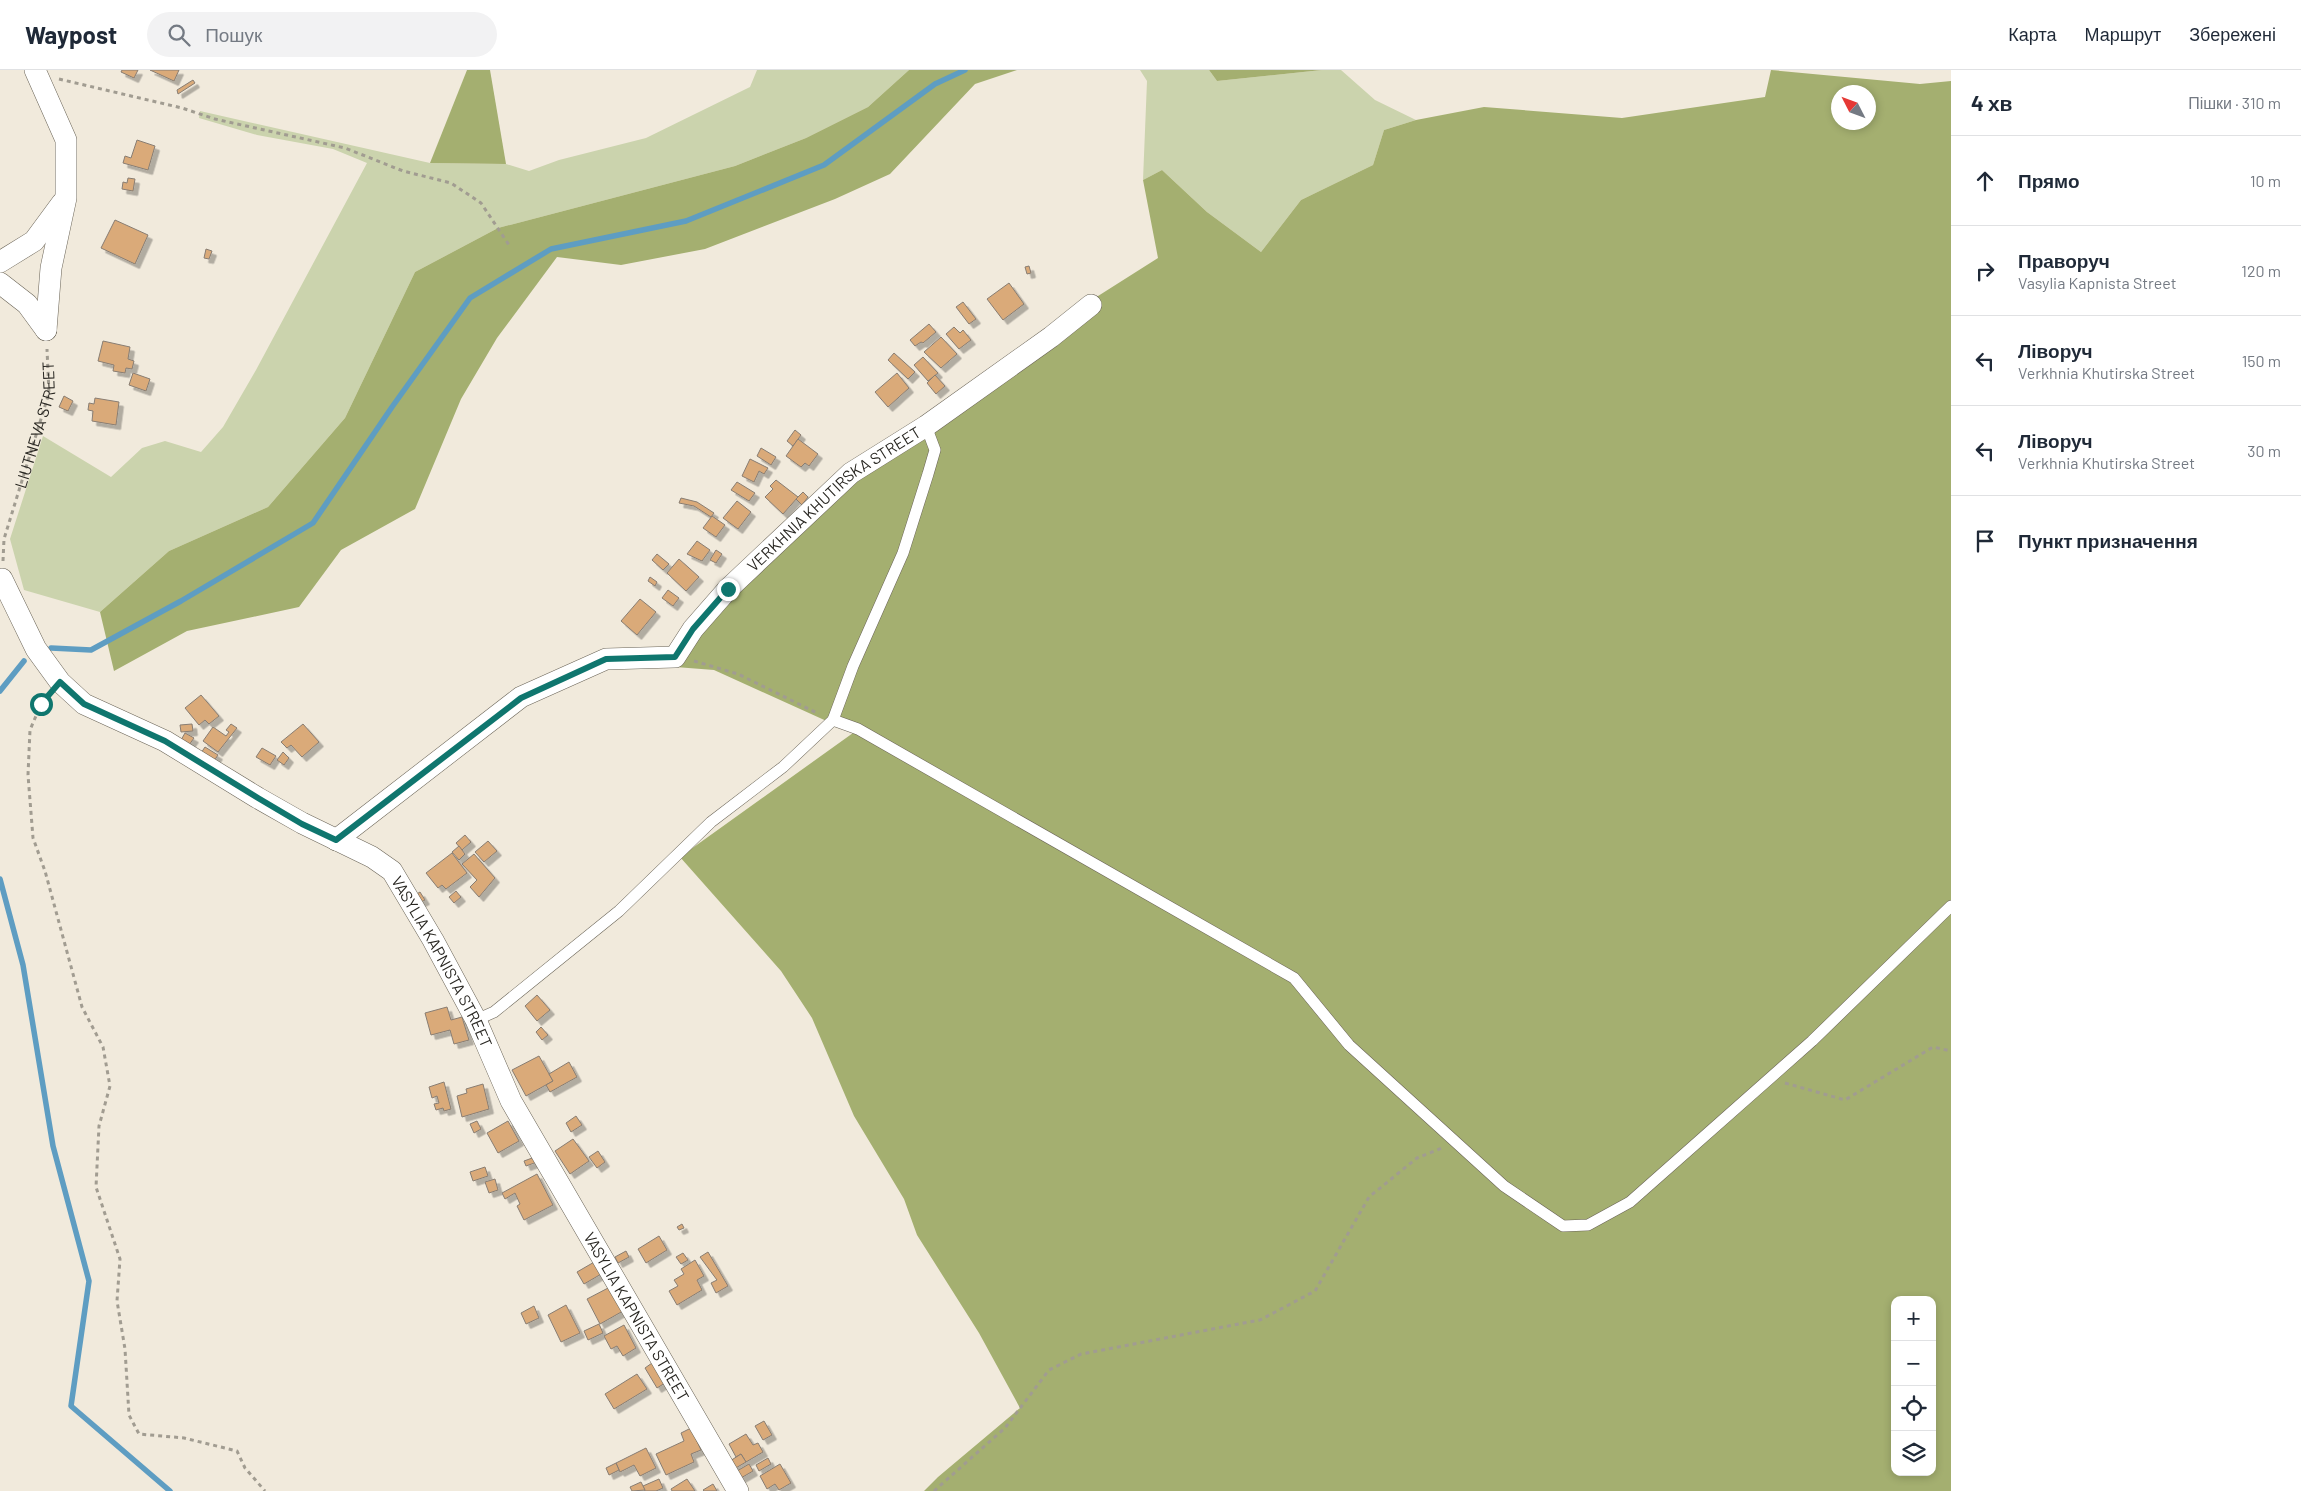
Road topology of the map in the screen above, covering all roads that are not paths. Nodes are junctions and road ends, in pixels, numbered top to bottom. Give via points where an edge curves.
1 (37, 71) edge
2 (66, 198) junction
3 (0, 262) edge
4 (0, 283) edge
5 (1092, 305) dead end
6 (926, 426) junction
7 (2, 579) road end
8 (833, 720) junction
9 (336, 840) junction
10 (1951, 906) edge
11 (476, 1020) junction
12 (738, 1491) edge

1 - 2 street via 66,140
2 - 3 street via 34,241
2 - 4 street via 51,268 46,330 27,304
5 - 6 street, VERKHNIA KHUTIRSKA STREET
6 - 8 lane via 934,450 928,474 903,553 852,666
6 - 9 street, VERKHNIA KHUTIRSKA STREET via 851,474 728,589 693,629 675,657 606,659 521,698
7 - 9 street, VASYLIA KAPNISTA STREET via 36,649 60,682 84,704 165,741 302,824
8 - 10 lane via 858,729 1294,978 1349,1045 1504,1186 1563,1226 1588,1225 1630,1202 1812,1041
8 - 11 lane via 783,768 711,822 619,911 494,1012
9 - 11 street, VASYLIA KAPNISTA STREET via 392,870
11 - 12 street, VASYLIA KAPNISTA STREET via 511,1101

